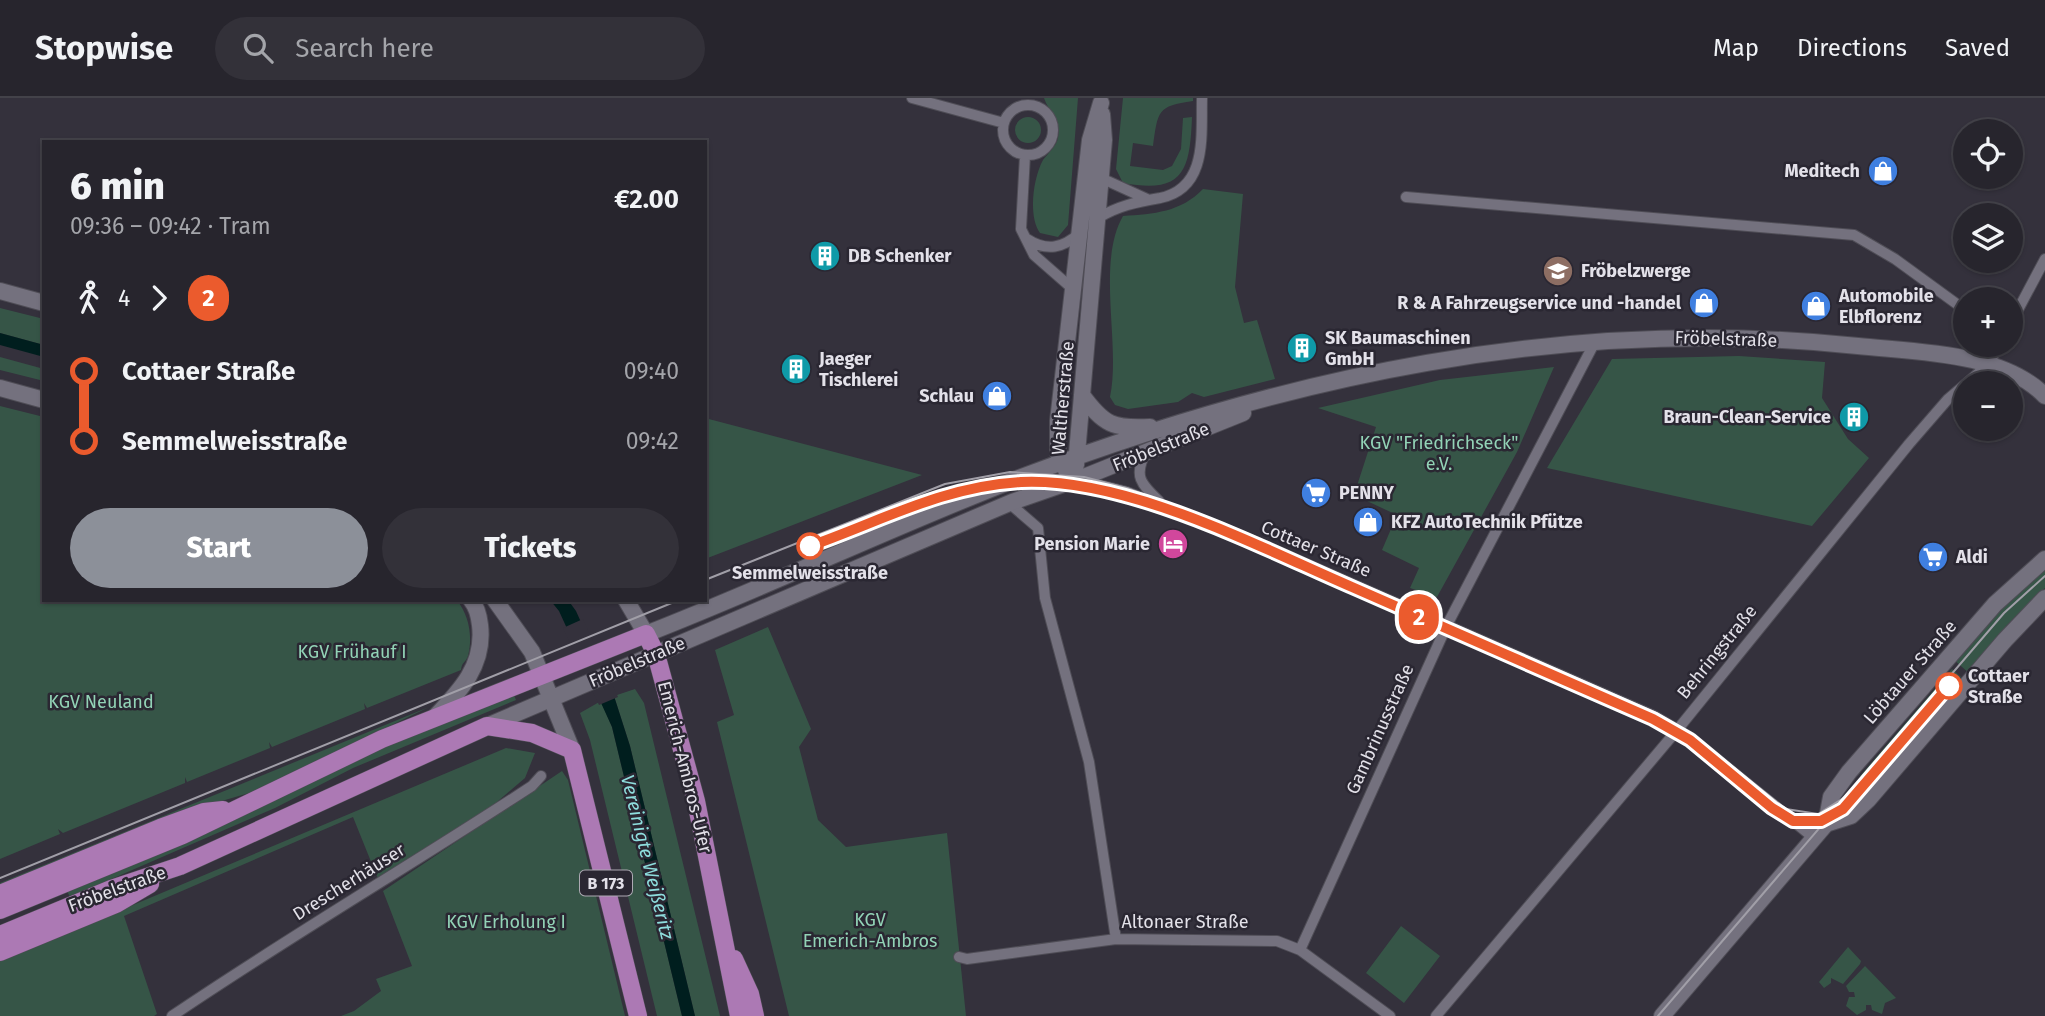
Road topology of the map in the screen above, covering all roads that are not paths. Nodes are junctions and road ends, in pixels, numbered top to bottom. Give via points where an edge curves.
1 (912, 98) edge
2 (1202, 98) edge
3 (1101, 101) edge
4 (1032, 102) edge
5 (1004, 123) junction
6 (1025, 155) junction
7 (1101, 178) junction
8 (1406, 197) dead end
9 (1147, 200) junction
10 (1098, 218) junction
11 (1080, 233) junction
12 (1026, 239) junction
13 (2045, 259) edge
14 (1074, 290) junction
15 (0, 291) edge
16 (2023, 300) edge
17 (1953, 301) edge
18 (42, 302) edge
19 (1596, 340) junction
20 (1993, 357) edge
21 (1989, 364) junction
22 (0, 388) edge
23 (1082, 395) junction
24 (2045, 396) edge
25 (1277, 398) junction
26 (42, 399) edge
27 (1170, 426) junction
28 (1146, 452) junction
29 (1069, 461) junction
30 (1076, 479) junction
31 (1009, 503) junction
32 (1163, 505) junction
33 (2045, 559) edge
34 (2045, 598) edge
35 (472, 602) edge
36 (497, 602) edge
37 (627, 602) edge
38 (1447, 625) junction
39 (646, 634) junction
40 (656, 654) junction
41 (551, 672) junction
42 (560, 694) junction
43 (433, 719) junction
44 (487, 726) junction
45 (1678, 729) junction
46 (572, 750) junction
47 (541, 776) dead end
48 (237, 809) junction
49 (1826, 824) junction
50 (1814, 838) junction
51 (180, 866) junction
52 (0, 894) edge
53 (0, 911) edge
54 (0, 935) edge
55 (1116, 939) junction
56 (724, 941) junction
57 (1300, 950) junction
58 (0, 951) edge
59 (959, 957) dead end
60 (172, 1016) edge
61 (638, 1016) edge
62 (739, 1016) edge
63 (755, 1016) edge
64 (1390, 1016) edge
65 (1436, 1016) edge
66 (1662, 1016) edge

1 - 5 street
2 - 9 street via 1195,174 1177,192
3 - 7 main road, Waltherstraße
3 - 11 main road, Waltherstraße via 1090,140
4 - 5 street via 1014,109
4 - 6 street via 1046,113 1052,138 1042,151
5 - 6 street via 1002,131 1009,148
6 - 12 street via 1019,214
7 - 9 street
7 - 10 main road, Waltherstraße
8 - 17 street via 1854,235
9 - 10 street via 1118,206
10 - 23 main road, Waltherstraße
11 - 12 street via 1059,247
11 - 14 main road, Waltherstraße
12 - 14 street via 1034,255
13 - 16 street
14 - 29 main road, Waltherstraße via 1058,421
15 - 18 main road
19 - 21 main road, Fröbelstraße via 1746,338 1841,344
19 - 25 main road, Fröbelstraße via 1424,362
19 - 38 street, Gambrinusstraße
20 - 21 street, Behringstraße
21 - 24 main road, Fröbelstraße via 2015,372
21 - 45 street, Behringstraße via 1948,399 1917,435
22 - 26 main road
23 - 27 main road via 1107,423 1130,428
23 - 29 main road, Waltherstraße
25 - 27 main road, Fröbelstraße
25 - 28 main road, Fröbelstraße
27 - 29 main road, Fröbelstraße
28 - 30 main road, Fröbelstraße
28 - 32 street, Cottaer Straße via 1138,475
29 - 30 main road, Waltherstraße
29 - 39 main road, Fröbelstraße
30 - 31 main road, Fröbelstraße
30 - 32 street, Cottaer Straße
31 - 40 main road, Fröbelstraße
31 - 55 street via 1038,528 1045,598 1089,762
32 - 38 street, Cottaer Straße
33 - 49 main road, Löbtauer Straße via 1995,604 1849,772 1832,797
34 - 49 main road, Löbtauer Straße via 1868,800 1851,816
35 - 43 main road via 480,619 480,652 462,689
36 - 41 main road
37 - 39 main road, Emerich-Ambros-Ufer
38 - 45 street, Cottaer Straße
38 - 57 street, Gambrinusstraße
39 - 40 main road, Emerich-Ambros-Ufer
39 - 41 main road, Fröbelstraße
40 - 42 main road, Fröbelstraße
40 - 56 main road, Emerich-Ambros-Ufer via 696,801
41 - 42 main road
41 - 43 main road, Fröbelstraße
42 - 44 main road, Fröbelstraße
42 - 46 main road
43 - 48 main road, Fröbelstraße via 346,755
44 - 46 main road via 532,733
44 - 51 main road, Fröbelstraße
45 - 50 street, Cottaer Straße
45 - 65 street, Behringstraße
46 - 61 main road, B 173
47 - 60 street, Drescherhäuser via 476,823
48 - 52 main road via 204,812
48 - 53 main road, Fröbelstraße
49 - 50 main road, Löbtauer Straße
50 - 66 main road, Löbtauer Straße
51 - 54 main road, Fröbelstraße
51 - 58 main road via 116,904
55 - 57 street, Altonaer Straße via 1277,941
55 - 59 street, Altonaer Straße
56 - 62 main road
56 - 63 main road via 750,994
57 - 64 street, Altonaer Straße

